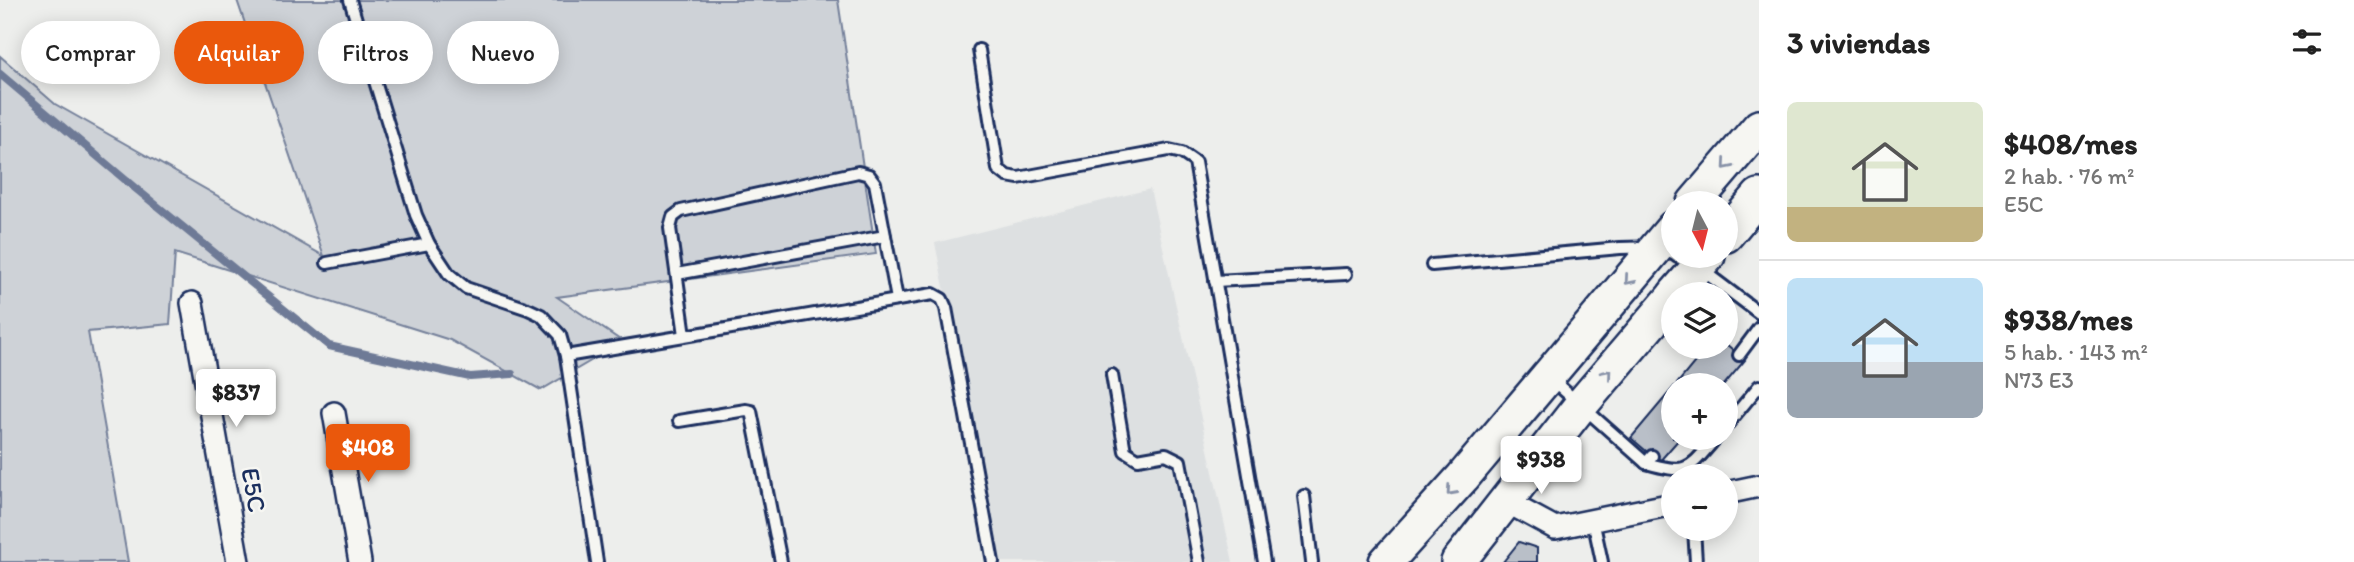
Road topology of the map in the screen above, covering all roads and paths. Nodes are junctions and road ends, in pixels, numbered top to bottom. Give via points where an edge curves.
1 (350, 0) edge
2 (979, 50) dead end
3 (1759, 127) edge
4 (1704, 191) edge
5 (1759, 196) edge
6 (1738, 221) edge
7 (885, 236) junction
8 (429, 244) junction
9 (1661, 252) edge
10 (327, 263) dead end
11 (1432, 265) dead end
12 (1663, 268) edge
13 (1702, 268) edge
14 (677, 274) junction
15 (1346, 274) dead end
16 (1215, 281) junction
17 (897, 299) junction
18 (192, 303) dead end
19 (1661, 310) edge
20 (1759, 313) edge
21 (1759, 328) edge
22 (685, 335) junction
23 (1739, 355) dead end
24 (566, 356) junction
25 (1112, 375) dead end
26 (1547, 376) junction
27 (1759, 386) edge
28 (1581, 405) junction
29 (1738, 411) edge
30 (334, 413) dead end
31 (679, 421) dead end
32 (1705, 450) edge
33 (1759, 486) edge
34 (1738, 490) edge
35 (1304, 496) dead end
36 (1507, 502) junction
37 (1661, 506) edge
38 (1593, 520) junction
39 (1695, 541) edge
40 (238, 562) edge
41 (360, 562) edge
42 (597, 562) edge
43 (781, 562) edge
44 (993, 562) edge
45 (1199, 562) edge
46 (1264, 562) edge
47 (1312, 562) edge
48 (1386, 562) edge
49 (1458, 562) edge
50 (1602, 562) edge
51 (1696, 562) edge

1 - 8 lane
2 - 16 lane via 998,169 1018,178 1169,150 1182,153 1195,162
3 -> 4 main road
5 - 6 main road
7 - 14 lane
7 - 14 lane via 875,183 858,172 681,211 670,228
7 - 17 lane
8 - 10 lane
8 - 24 lane via 449,274 466,288 541,315 560,335
9 - 11 lane
12 -> 26 main road
13 - 20 lane
14 - 22 lane
15 - 16 lane
16 - 46 lane
17 - 22 lane
17 - 44 lane via 933,294 946,308
18 - 40 street, E5C
28 -> 19 main road
21 - 23 lane
22 - 24 lane
24 - 42 lane
25 - 45 lane via 1125,451 1138,459 1166,454 1180,461
26 - 28 lane
26 -> 48 main road
27 - 29 lane
28 - 32 lane via 1649,460 1674,471 1693,464
28 - 36 main road
30 - 41 street
31 - 43 lane via 751,411
33 - 34 street
35 - 47 lane
36 - 38 street via 1555,528
36 - 49 main road
37 - 38 street
38 - 50 lane
39 - 51 lane

